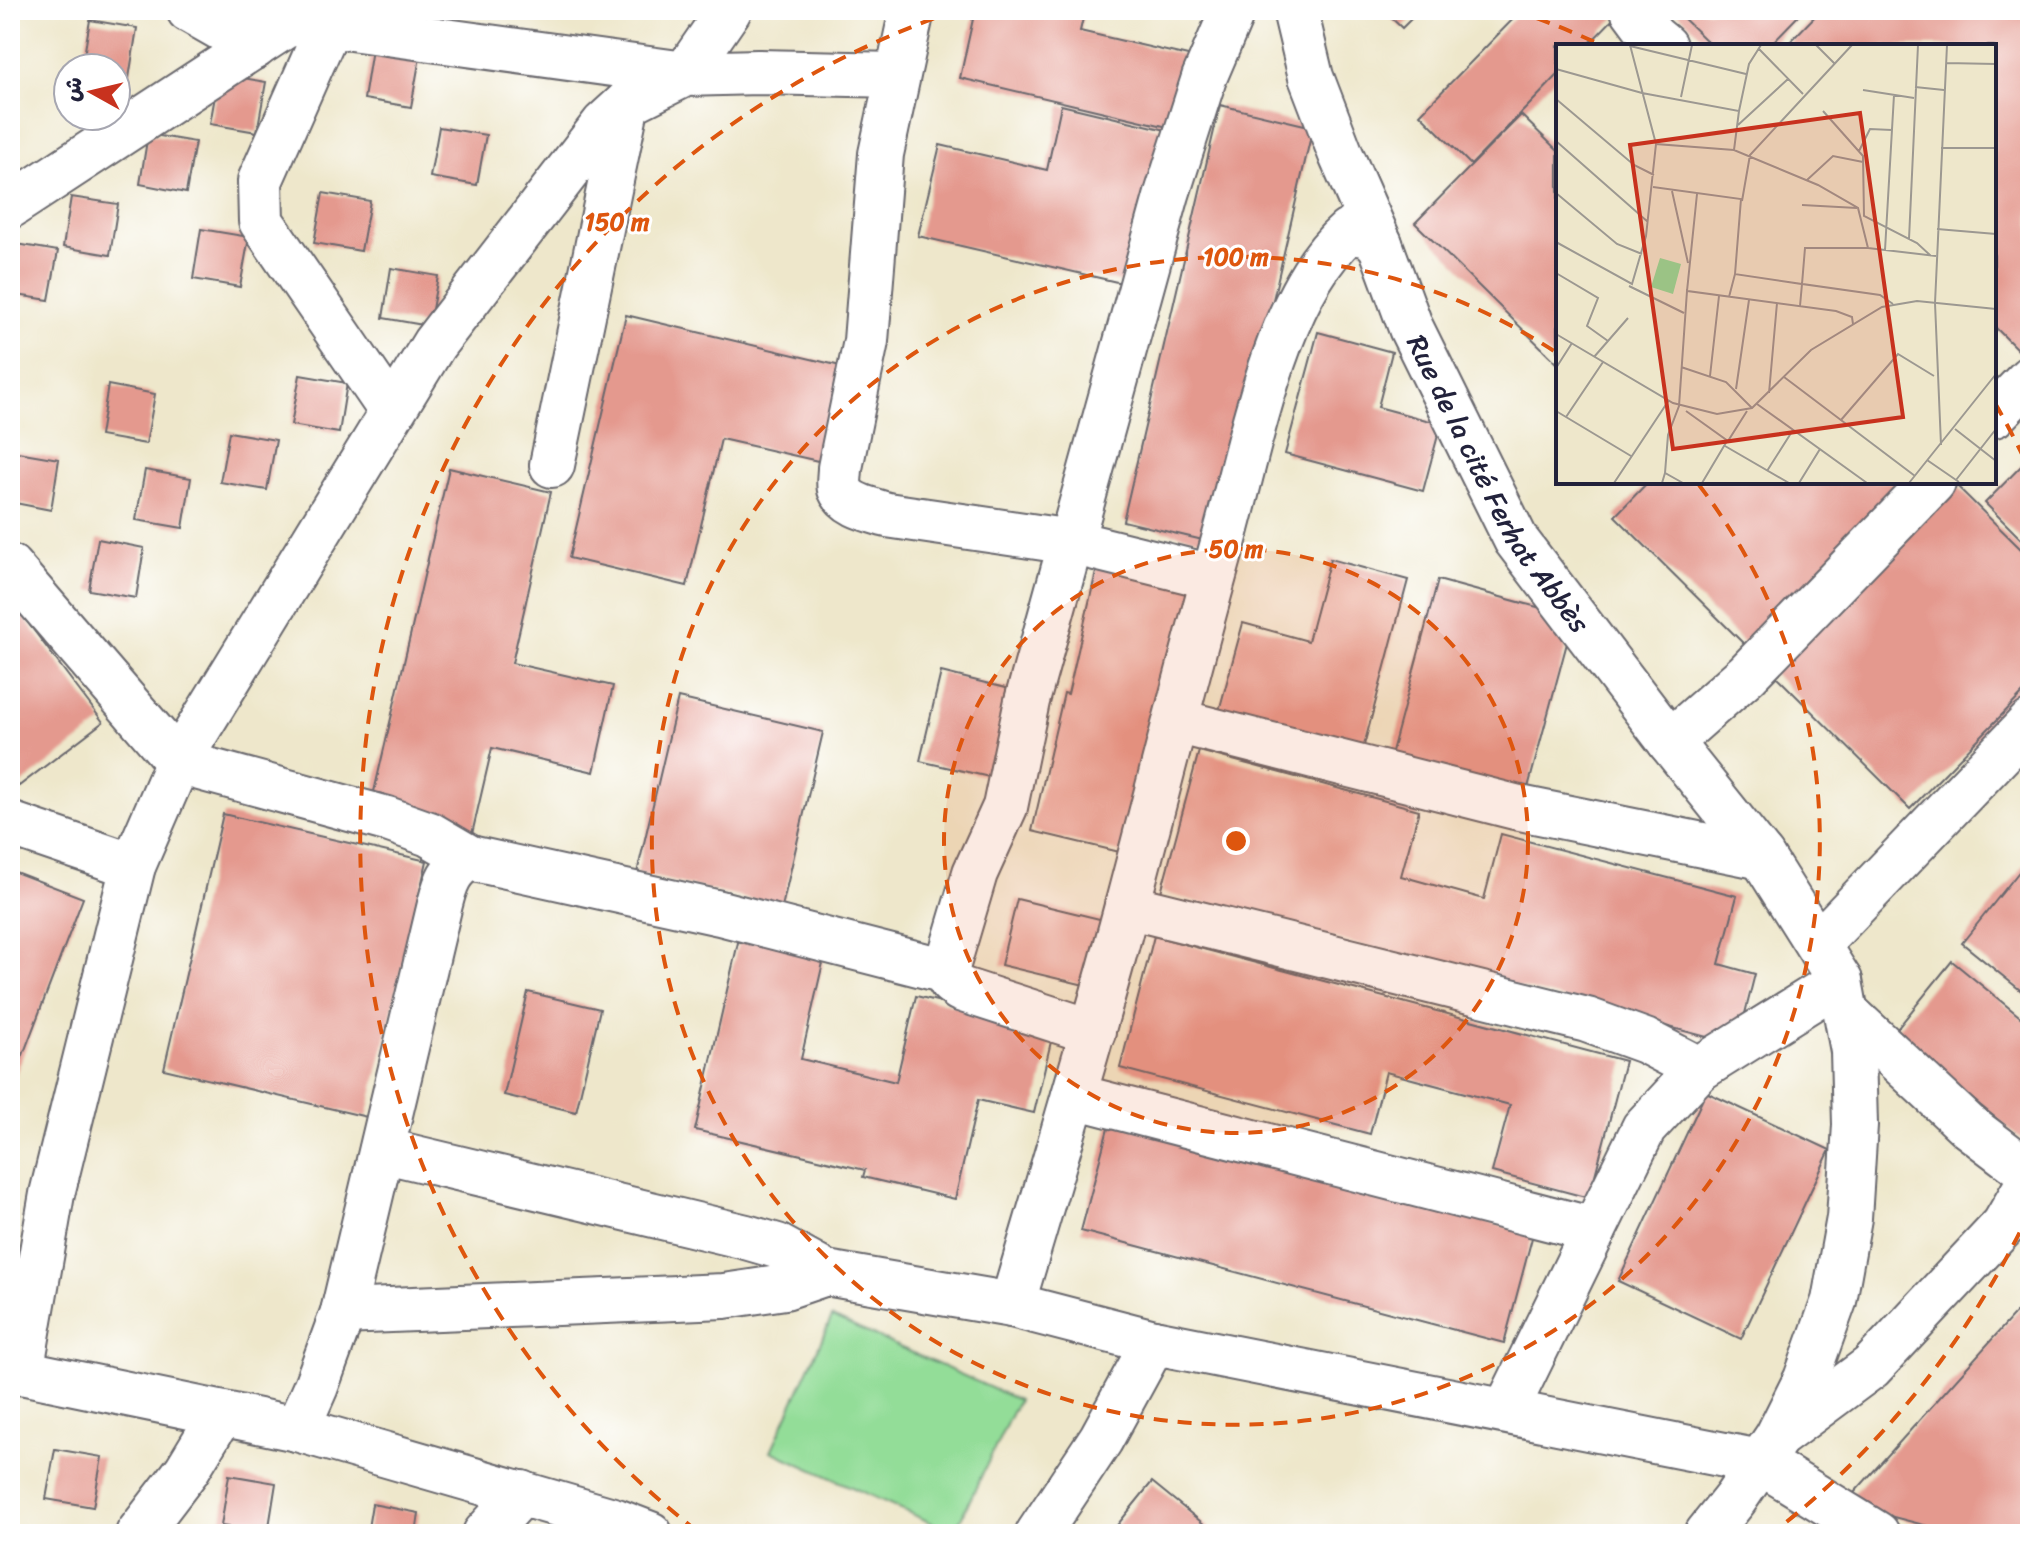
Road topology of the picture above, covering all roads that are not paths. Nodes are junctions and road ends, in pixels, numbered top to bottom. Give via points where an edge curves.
1 (189, 10) edge
2 (729, 10) edge
3 (912, 10) edge
4 (1233, 10) edge
5 (1295, 10) edge
6 (1633, 10) edge
7 (329, 25) junction
8 (1662, 44) edge
9 (254, 47) junction
10 (685, 74) junction
11 (897, 75) junction
12 (627, 103) junction
13 (10, 206) edge
14 (1380, 244) junction
15 (392, 412) junction
16 (552, 465) dead end
17 (1931, 484) edge
18 (1071, 542) junction
19 (10, 567) edge
20 (1213, 577) junction
21 (1176, 721) junction
22 (2027, 732) edge
23 (1670, 742) junction
24 (178, 762) junction
25 (10, 824) edge
26 (1762, 857) junction
27 (470, 858) junction
28 (133, 866) junction
29 (1127, 906) junction
30 (1806, 927) junction
31 (946, 971) junction
32 (1843, 997) junction
33 (1093, 1032) junction
34 (1699, 1069) junction
35 (1074, 1096) junction
36 (382, 1150) junction
37 (2030, 1173) edge
38 (2030, 1180) edge
39 (1594, 1230) junction
40 (826, 1273) junction
41 (1012, 1305) junction
42 (343, 1312) junction
43 (1154, 1342) junction
44 (15, 1372) edge
45 (1506, 1410) junction
46 (221, 1414) junction
47 (297, 1429) junction
48 (1768, 1449) junction
49 (522, 1493) junction
50 (1716, 1531) edge
51 (138, 1534) edge
52 (485, 1534) edge
53 (650, 1534) edge
54 (1038, 1534) edge
55 (1877, 1534) edge

1 - 9 street
2 - 10 street
3 - 11 street
4 - 18 street via 1204,78 1167,194
5 - 14 street, Rue de la cité Ferhat Abbès via 1311,77
6 - 8 street
7 - 9 street via 288,24
7 - 10 street
7 - 15 street via 260,181 261,221
9 - 13 street
10 - 11 street
10 - 12 street
11 - 18 street via 877,190 866,341 840,488 847,499 887,515
12 - 15 street via 604,124 434,344
12 - 16 street
14 - 20 street via 1368,234 1348,232 1319,261 1278,344
14 - 23 street, Rue de la cité Ferhat Abbès via 1411,328 1516,540
15 - 24 street
17 - 23 street via 1769,651
18 - 20 street
18 - 31 street via 1027,701 1005,807 975,873
19 - 24 street
20 - 21 street
21 - 26 street via 1515,807
21 - 29 street
22 - 30 street
23 - 26 street, Rue de la cité Ferhat Abbès
24 - 27 street via 387,819 429,834
24 - 28 street
25 - 28 street
26 - 30 street, Rue de la cité Ferhat Abbès
27 - 31 street via 720,913
27 - 36 street via 446,880
28 - 44 street via 52,1194
29 - 33 street
29 - 34 street via 1587,1020 1645,1041
30 - 32 street, Rue de la cité Ferhat Abbès
31 - 33 street via 960,989
32 - 34 street
32 - 37 street via 1968,1126
32 - 48 street via 1853,1051 1849,1218 1834,1301 1806,1379
33 - 35 street
34 - 39 street via 1644,1128
35 - 39 street
35 - 41 street
36 - 40 street via 746,1237 777,1246
36 - 42 street
38 - 48 street via 2004,1225 1871,1367
39 - 45 street
40 - 41 street
40 - 42 street via 785,1287 724,1296
41 - 43 street
42 - 47 street
43 - 45 street
43 - 54 street via 1101,1439
44 - 46 street
45 - 48 street via 1624,1437
46 - 47 street
46 - 51 street
47 - 49 street
48 - 50 street
48 - 55 street
49 - 52 street
49 - 53 street

